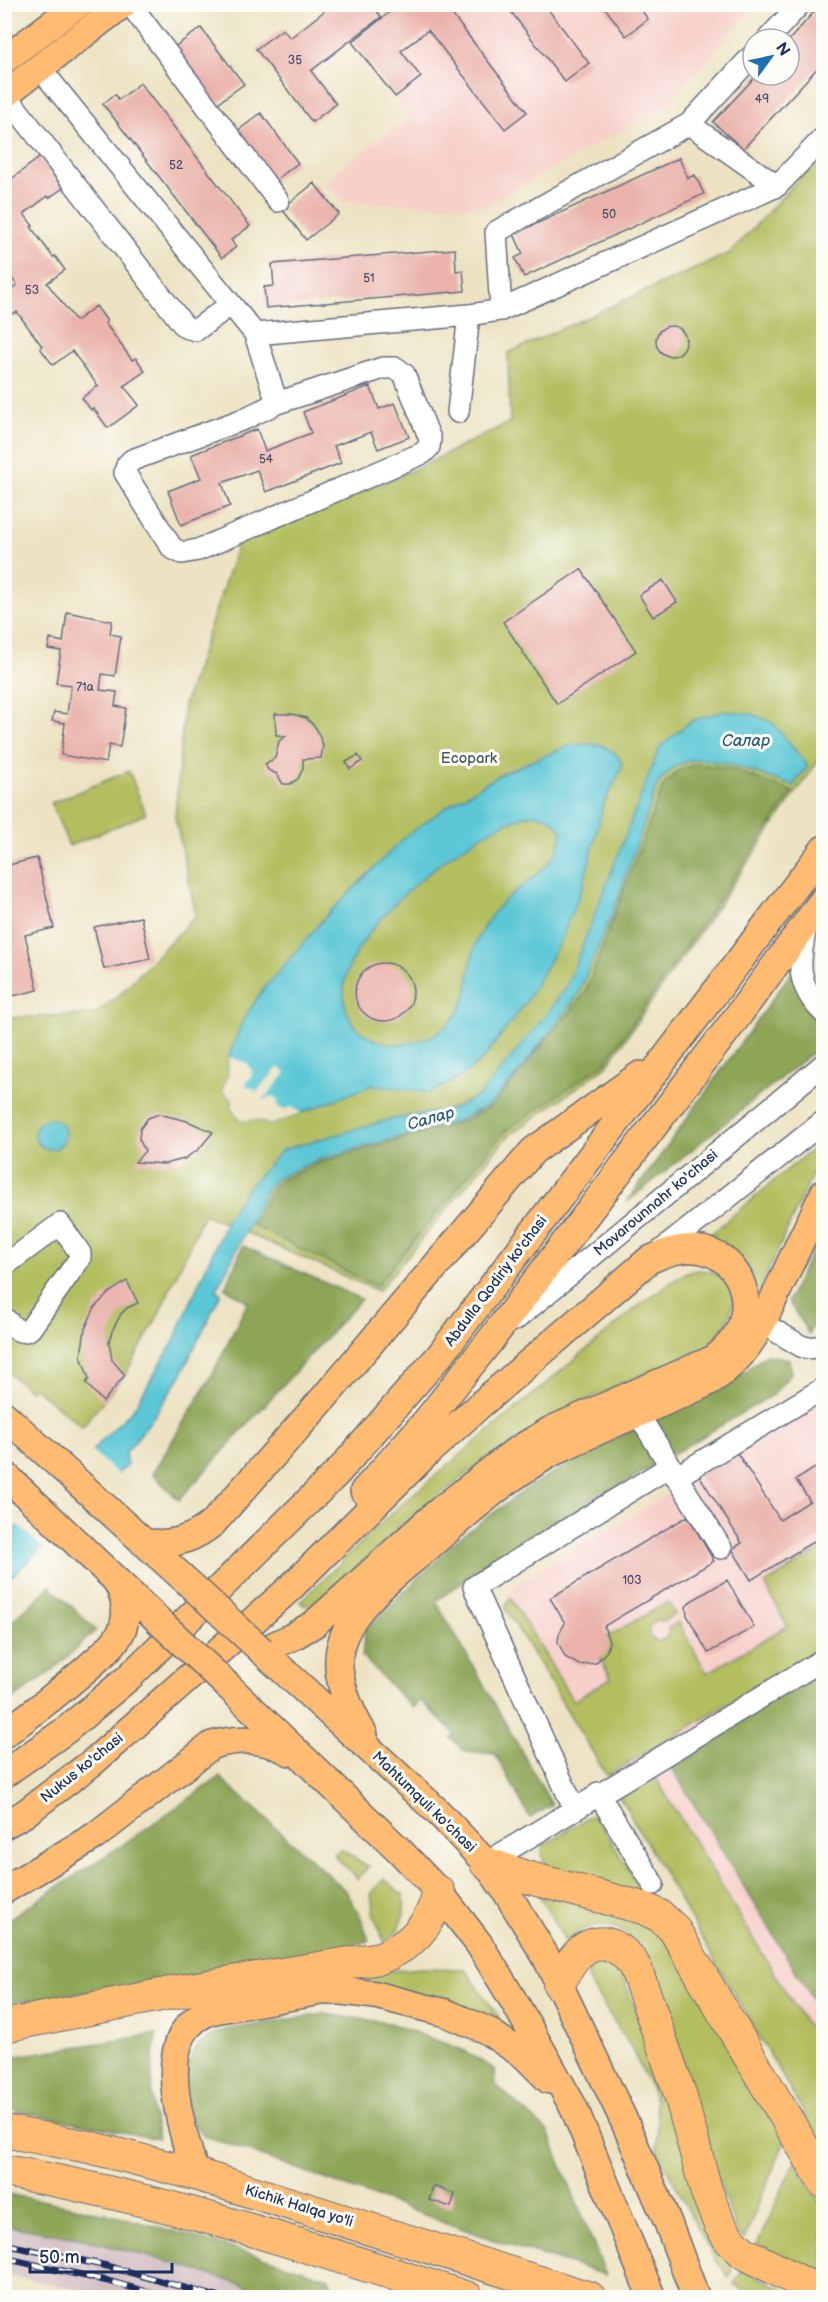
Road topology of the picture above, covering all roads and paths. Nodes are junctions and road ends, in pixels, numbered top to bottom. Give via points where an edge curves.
1 (78, 4) edge
2 (123, 4) edge
3 (130, 4) edge
4 (800, 4) edge
5 (779, 27) edge
6 (4, 60) edge
7 (40, 68) junction
8 (741, 68) edge
9 (5, 95) edge
10 (689, 124) junction
11 (824, 137) edge
12 (777, 186) junction
13 (278, 201) dead end
14 (230, 305) junction
15 (501, 310) junction
16 (469, 315) junction
17 (255, 334) junction
18 (277, 404) junction
19 (458, 412) dead end
20 (821, 852) edge
21 (816, 909) edge
22 (824, 1012) edge
23 (680, 1039) junction
24 (824, 1064) edge
25 (824, 1121) edge
26 (824, 1193) edge
27 (649, 1260) junction
28 (4, 1266) edge
29 (4, 1318) edge
30 (762, 1323) junction
31 (489, 1342) junction
32 (823, 1348) edge
33 (824, 1388) edge
34 (638, 1414) junction
35 (13, 1423) edge
36 (672, 1472) junction
37 (4, 1474) edge
38 (143, 1542) junction
39 (720, 1548) dead end
40 (113, 1577) junction
41 (262, 1651) junction
42 (824, 1659) edge
43 (157, 1705) junction
44 (4, 1734) edge
45 (378, 1756) junction
46 (306, 1761) junction
47 (4, 1774) edge
48 (598, 1793) junction
49 (574, 1808) junction
50 (4, 1825) edge
51 (486, 1863) junction
52 (653, 1884) dead end
53 (4, 1890) edge
54 (439, 1892) junction
55 (559, 1984) junction
56 (4, 2026) edge
57 (574, 2108) junction
58 (4, 2131) edge
59 (4, 2171) edge
60 (195, 2174) junction
61 (824, 2182) edge
62 (185, 2211) junction
63 (824, 2295) edge
64 (588, 2297) edge
65 (468, 2298) edge
66 (651, 2298) edge
67 (696, 2298) edge

1 - 6 main road
2 - 7 main road
3 - 13 street
4 - 5 street
7 - 9 main road
7 - 14 street
8 - 10 street
9 - 14 street via 185,327 196,330
10 - 12 street
10 - 15 street via 496,232
11 - 12 street
12 - 15 street
14 - 17 street
15 - 16 street
16 - 17 street
16 - 19 street
17 - 18 street
18 - 18 street via 383,368 396,368 404,374 430,439 429,447 423,453 198,550 182,553 172,548 125,473 127,465
20 - 23 main road, Abdulla Qodiriy ko'chasi
21 - 22 street via 801,951 801,975 809,994
21 - 31 main road, Abdulla Qodiriy ko'chasi
23 - 38 main road via 632,1082 533,1151 213,1523 179,1542
23 - 47 main road, Abdulla Qodiriy ko'chasi via 440,1355 339,1471 128,1677 66,1730
24 - 31 street, Movarounnahr ko'chasi
25 - 27 street
26 - 30 main road
27 - 41 main road via 672,1251 696,1249 718,1255 735,1270 745,1294 745,1308 738,1332 724,1350 714,1359 551,1430 514,1452 438,1512 314,1624
27 - 43 main road via 458,1425 288,1590
28 - 29 street via 60,1224 80,1253 30,1329 19,1332
30 - 32 street via 801,1346
30 - 34 main road via 743,1354 723,1372
31 - 43 main road, Abdulla Qodiriy ko'chasi via 362,1494
33 - 36 street
34 - 36 street
34 - 45 main road via 544,1456 506,1482 386,1583 359,1611 340,1648 340,1671 345,1697 357,1724
35 - 38 main road, Mahtumquli ko'chasi
36 - 39 street
36 - 49 street via 474,1587
37 - 40 main road
38 - 41 main road, Mahtumquli ko'chasi, bridge
40 - 44 main road via 125,1607 120,1633 71,1682
40 - 46 main road, bridge
41 - 45 main road, Mahtumquli ko'chasi
42 - 48 street
43 - 50 main road, Nukus ko'chasi via 93,1762
45 - 51 main road, Mahtumquli ko'chasi
46 - 53 main road via 257,1740 233,1739 213,1745 95,1836
46 - 54 main road
48 - 49 street
48 - 52 street
49 - 51 street
51 - 55 main road, Mahtumquli ko'chasi
51 - 61 highway via 643,1908 668,1922
54 - 56 highway via 432,1914 419,1934 380,1958 196,1988
54 - 57 main road via 479,1944
55 - 63 highway via 573,1959 588,1947 607,1944 625,1953 636,1969 680,2094 706,2190 720,2225 736,2248
55 - 67 main road, Mahtumquli ko'chasi via 626,2125
57 - 60 main road via 525,2056 499,2037 420,2005 332,1990 224,2008 192,2021 177,2050 176,2097
57 - 66 main road
58 - 60 highway, Kichik Halqa yo'li via 89,2147
59 - 62 highway
60 - 62 highway
60 - 64 highway, Kichik Halqa yo'li
62 - 65 highway

